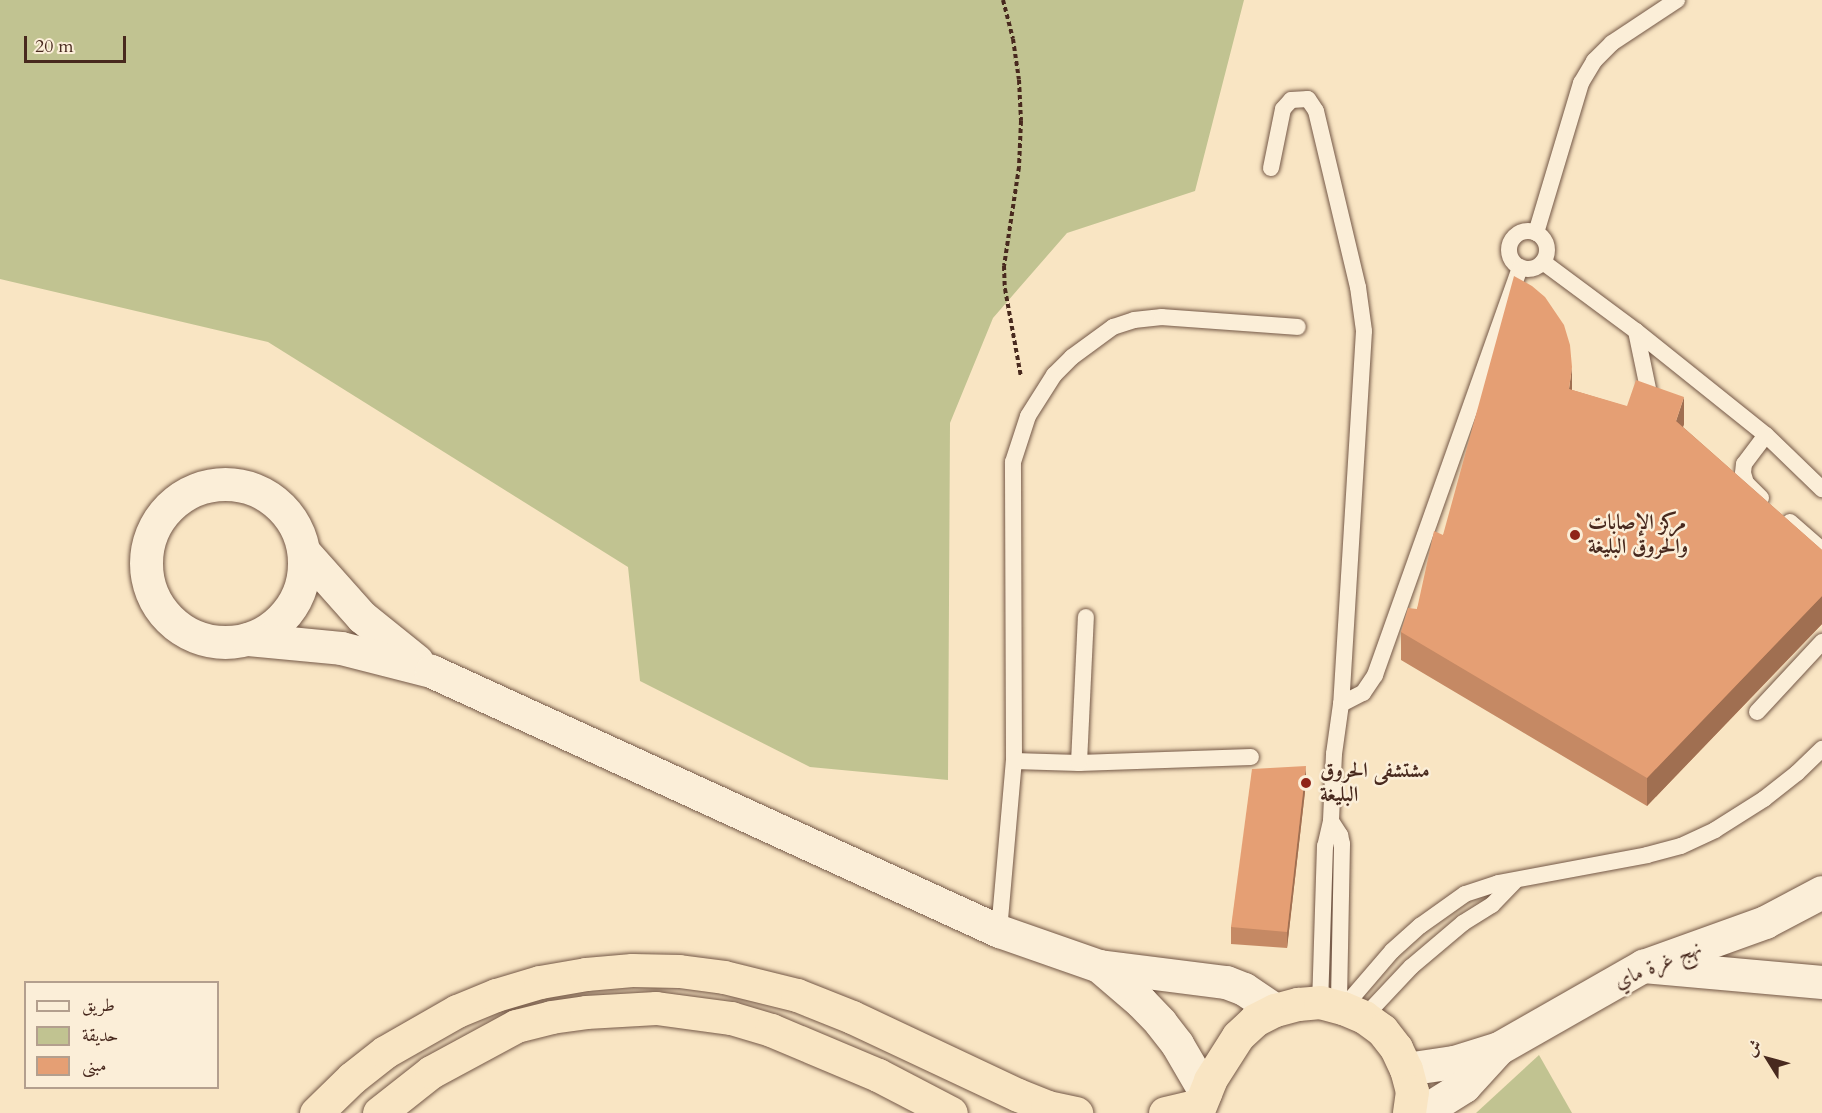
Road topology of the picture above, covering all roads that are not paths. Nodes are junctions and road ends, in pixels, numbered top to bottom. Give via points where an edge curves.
1 (1677, 0) edge
2 (1271, 168) dead end
3 (1536, 233) junction
4 (1543, 262) junction
5 (1520, 267) junction
6 (1299, 327) dead end
7 (1636, 331) junction
8 (1650, 398) edge
9 (1766, 435) junction
10 (1822, 489) edge
11 (1822, 550) edge
12 (304, 552) junction
13 (1086, 616) dead end
14 (248, 639) junction
15 (1822, 642) edge
16 (431, 671) junction
17 (1341, 704) junction
18 (1757, 712) dead end
19 (1822, 749) edge
20 (1251, 757) dead end
21 (1014, 761) junction
22 (1079, 763) junction
23 (1515, 882) junction
24 (1822, 892) edge
25 (999, 932) junction
26 (1099, 966) junction
27 (1643, 966) junction
28 (1822, 982) edge
29 (1342, 1008) junction
30 (1275, 1010) junction
31 (1499, 1048) junction
32 (1406, 1069) junction
33 (1200, 1103) edge
34 (316, 1113) edge
35 (378, 1113) edge
36 (951, 1113) edge
37 (1076, 1113) edge
38 (1165, 1113) edge
39 (1409, 1113) edge
40 (1421, 1113) edge

1 - 3 lane via 1612,43 1594,61 1581,83
2 - 17 lane via 1283,109 1291,100 1308,99 1315,106 1319,122 1358,287 1364,330
3 - 4 lane via 1546,246
3 - 5 lane via 1519,233 1509,246 1513,262
4 - 5 lane via 1537,267
4 - 7 lane
5 - 17 lane via 1375,675 1363,693
6 - 21 lane via 1162,317 1123,324 1092,341 1054,375 1028,416 1013,462
7 - 8 lane
7 - 9 lane
9 - 10 lane
9 - 11 lane via 1744,464 1746,483
12 - 14 street via 303,580 292,606 273,626
12 - 14 street via 295,525 278,503 255,489 227,484 201,487 178,499 160,518 148,544 146,568 150,592 163,613 181,629 202,639 225,643
12 - 16 street via 362,617
13 - 22 lane
14 - 16 street via 341,648
15 - 18 lane
16 - 25 street
17 - 29 lane via 1334,754 1332,821 1342,844
19 - 23 lane via 1764,799 1681,846
20 - 22 lane
21 - 22 lane
21 - 25 lane
23 - 29 lane via 1492,905 1420,959
23 - 29 lane via 1480,887 1449,904 1392,951
24 - 27 street, نهج غرة ماي via 1765,922
25 - 26 street
26 - 30 street via 1226,982
26 - 33 street via 1141,1002 1177,1044
27 - 28 street
27 - 31 street, نهج غرة ماي
29 - 30 highway via 1298,1004
29 - 32 highway via 1382,1030
30 - 33 highway via 1255,1020 1238,1036 1222,1057
31 - 32 street, نهج غرة ماي via 1454,1062
31 - 40 street, نهج غرة ماي via 1464,1086
32 - 39 highway via 1412,1091
33 - 38 highway
34 - 37 highway via 385,1052 457,1011 540,982 632,970 724,976 797,995 1018,1095
35 - 36 highway via 431,1072 516,1026 574,1014 656,1008 731,1018 771,1030 878,1075

